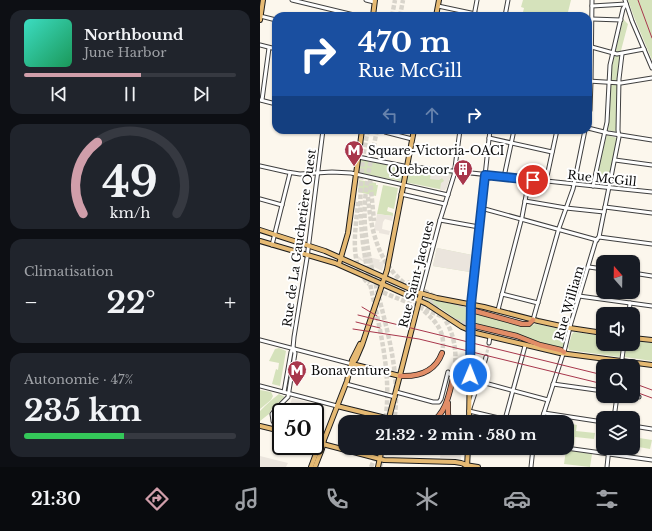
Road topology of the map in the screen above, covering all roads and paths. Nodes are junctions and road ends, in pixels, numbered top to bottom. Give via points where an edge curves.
1 (263, 0) edge
2 (292, 0) edge
3 (366, 0) edge
4 (439, 0) edge
5 (477, 0) edge
6 (508, 0) edge
7 (592, 0) edge
8 (625, 0) edge
9 (375, 1) edge
10 (626, 4) junction
11 (438, 6) junction
12 (592, 6) junction
13 (339, 11) joint
14 (343, 12) edge
15 (374, 12) edge
16 (437, 12) edge
17 (462, 12) edge
18 (475, 12) edge
19 (506, 12) edge
20 (260, 16) edge
21 (272, 19) edge
22 (592, 19) joint
23 (260, 20) edge
24 (621, 20) junction
25 (260, 45) edge
26 (269, 48) junction
27 (272, 48) edge
28 (592, 48) edge
29 (644, 49) junction
30 (613, 54) junction
31 (622, 54) junction
32 (652, 68) edge
33 (652, 78) edge
34 (592, 81) edge
35 (610, 82) junction
36 (619, 83) junction
37 (261, 100) edge
38 (272, 103) edge
39 (592, 129) edge
40 (606, 132) junction
41 (323, 134) edge
42 (361, 134) edge
43 (393, 134) edge
44 (413, 134) edge
45 (460, 134) edge
46 (490, 134) edge
47 (513, 134) edge
48 (555, 134) edge
49 (584, 134) edge
50 (619, 135) junction
51 (489, 138) junction
52 (412, 139) junction
53 (652, 140) edge
54 (511, 143) junction
55 (552, 152) junction
56 (358, 157) junction
57 (615, 160) junction
58 (652, 165) edge
59 (260, 166) edge
60 (407, 166) junction
61 (455, 171) junction
62 (290, 173) junction
63 (318, 173) junction
64 (356, 174) junction
65 (485, 175) junction
66 (504, 177) junction
67 (529, 180) junction
68 (546, 181) junction
69 (403, 184) junction
70 (574, 184) junction
71 (593, 186) junction
72 (609, 188) junction
73 (652, 192) edge
74 (401, 194) junction
75 (448, 195) junction
76 (260, 199) edge
77 (525, 201) junction
78 (282, 204) junction
79 (445, 204) junction
80 (605, 207) junction
81 (481, 208) junction
82 (566, 208) junction
83 (604, 212) junction
84 (652, 213) edge
85 (522, 219) junction
86 (440, 220) junction
87 (479, 227) junction
88 (260, 230) edge
89 (558, 230) junction
90 (275, 234) junction
91 (598, 238) junction
92 (260, 241) edge
93 (652, 244) edge
94 (272, 245) junction
95 (308, 245) junction
96 (307, 254) junction
97 (341, 258) junction
98 (339, 264) junction
99 (589, 267) junction
100 (596, 268) edge
101 (640, 274) edge
102 (652, 276) edge
103 (384, 277) junction
104 (382, 284) junction
105 (421, 293) junction
106 (502, 294) junction
107 (579, 296) junction
108 (419, 301) junction
109 (538, 303) junction
110 (471, 304) junction
111 (630, 304) junction
112 (652, 306) edge
113 (630, 307) edge
114 (498, 310) junction
115 (475, 311) tunnel mouth
116 (533, 320) junction
117 (475, 326) tunnel mouth
118 (570, 328) junction
119 (471, 331) junction
120 (596, 333) edge
121 (490, 337) junction
122 (640, 339) edge
123 (260, 340) edge
124 (652, 340) edge
125 (489, 343) tunnel mouth
126 (525, 346) junction
127 (293, 348) junction
128 (564, 352) junction
129 (442, 353) tunnel mouth
130 (486, 357) tunnel mouth
131 (609, 359) edge
132 (640, 363) edge
133 (352, 364) junction
134 (652, 365) edge
135 (400, 376) junction
136 (470, 379) junction
137 (479, 381) junction
138 (346, 384) junction
139 (553, 384) junction
140 (260, 386) edge
141 (513, 390) junction
142 (596, 390) edge
143 (286, 393) junction
144 (395, 394) junction
145 (548, 400) junction
146 (282, 403) edge
147 (337, 406) junction
148 (469, 411) junction
149 (544, 413) joint
150 (370, 415) edge
151 (390, 415) edge
152 (440, 415) edge
153 (449, 415) edge
154 (469, 415) edge
155 (596, 421) edge
156 (260, 427) edge
157 (640, 427) edge
158 (652, 429) edge
159 (272, 430) edge
160 (324, 440) edge
161 (324, 443) edge
162 (574, 449) edge
163 (596, 452) edge
164 (315, 455) edge
165 (320, 455) edge
166 (381, 455) edge
167 (468, 455) edge
168 (532, 455) edge
169 (608, 455) edge
170 (615, 455) edge
171 (380, 458) junction
172 (652, 460) edge
173 (467, 466) edge
174 (311, 467) edge
175 (316, 467) edge
176 (378, 467) edge
177 (478, 467) edge
178 (531, 467) edge
179 (606, 467) edge

1 - 20 main road
2 - 13 street
3 - 9 street
4 - 11 main road
5 - 18 street
6 - 19 street
7 - 12 street
8 - 10 street
9 - 15 main road
10 - 12 street
10 - 24 street
10 - 29 street
11 - 16 main road
11 - 17 street
12 - 22 street
13 - 14 street
20 - 21 street
20 - 23 main road
22 - 24 street
24 - 30 street
25 - 26 street
26 - 27 street
26 - 37 street
28 - 30 street
29 - 31 street
29 - 32 street
30 - 31 street
30 - 35 street
31 - 36 street, Rue William
33 - 36 street
34 - 35 street
35 - 36 street
35 - 40 street
36 - 50 street, Rue William
37 - 38 street
39 - 40 street
40 - 50 street
40 - 71 street
41 - 63 street, Rue de La Gauchetière Ouest
42 - 56 main road
43 - 52 street
44 - 52 main road
45 - 61 street, Rue Saint-Jacques
46 - 51 street
47 - 54 street
48 - 55 street
49 - 70 street
50 - 53 street
50 - 57 street, Rue William
51 - 54 street
51 - 65 street
52 - 60 main road
54 - 55 street
54 - 66 street
55 - 68 street
56 - 60 street, Rue McGill
56 - 64 main road
57 - 58 street
57 - 72 street, Rue William
59 - 62 street
60 - 61 street, Rue McGill
60 - 69 main road
61 - 65 street, Rue McGill
61 - 75 street, Rue Saint-Jacques
62 - 63 street
62 - 78 street
63 - 64 street
63 - 95 street, Rue de La Gauchetière Ouest
64 - 69 street
64 - 97 main road via 348,233
65 - 66 street, Rue McGill
65 - 81 street
66 - 67 street, Rue McGill
67 - 68 street, Rue McGill
67 - 77 street
68 - 70 street, Rue McGill
69 - 74 main road
69 - 75 street
70 - 71 street, Rue McGill
70 - 82 street
71 - 72 street, Rue McGill
72 - 73 street, Rue McGill
72 - 80 street, Rue William
74 - 79 street
74 - 103 main road
75 - 79 street, Rue Saint-Jacques
76 - 78 street
77 - 82 street
77 - 85 street
78 - 90 street
79 - 86 street, Rue Saint-Jacques
80 - 83 street, Rue William
80 - 84 street
81 - 85 street
81 - 87 street
82 - 83 street
82 - 89 street
83 - 91 street, Rue William
85 - 89 street
85 - 106 street
86 - 87 street
86 - 105 street, Rue Saint-Jacques
87 - 110 street
88 - 90 main road
89 - 91 street
89 - 109 street
90 - 94 street
90 - 95 main road
91 - 93 street
91 - 99 street, Rue William
92 - 94 main road
94 - 96 main road
95 - 96 street, Rue de La Gauchetière Ouest
95 - 97 main road
96 - 98 main road
96 - 127 street, Rue de La Gauchetière Ouest
97 - 98 main road
97 - 103 main road
98 - 104 main road
99 - 100 street
99 - 107 street, Rue William
101 - 102 street
103 - 104 main road
103 - 105 main road
104 - 108 main road
104 - 133 main road via 364,339
105 - 108 main road, Rue Saint-Jacques
105 - 110 main road
106 - 109 street
106 - 114 street
107 - 111 street
107 - 118 street, Rue William
108 - 119 main road
108 - 135 main road, Rue Saint-Jacques
109 - 116 street
110 - 114 main road
110 - 119 main road
111 - 112 street
111 - 113 street
114 - 116 main road
115 - 116 highway via 521,324 529,324
116 - 118 main road
117 - 128 highway
118 - 120 main road
118 - 128 street, Rue William
119 - 121 main road
119 - 136 main road
121 - 125 street
121 - 126 main road
122 - 124 main road
123 - 127 street
126 - 128 main road
126 - 141 street
127 - 133 street
127 - 143 street, Rue de La Gauchetière Ouest
128 - 131 main road
128 - 139 street, Rue William
129 - 135 highway via 436,364 426,372 415,376
130 - 137 street
132 - 134 main road
133 - 135 main road
133 - 138 main road
135 - 144 main road, Rue Saint-Jacques
136 - 137 street
136 - 144 street via 448,372 439,402
136 - 148 main road
137 - 141 street
137 - 148 street
138 - 144 street
138 - 147 main road
139 - 142 street
139 - 145 street, Rue William
140 - 143 street
141 - 145 street
141 - 148 street via 504,418
143 - 146 street via 287,399
143 - 147 street
144 - 151 main road, Rue Saint-Jacques
145 - 149 street, Rue William
147 - 150 main road
147 - 160 main road
148 - 154 main road
149 - 155 street
152 - 153 highway via 452,381
156 - 159 main road
157 - 158 street
161 - 171 main road
162 - 163 street
164 - 174 main road
165 - 175 main road
166 - 171 main road
167 - 173 main road
168 - 178 street
169 - 179 street
170 - 172 street
171 - 173 main road
171 - 176 main road
173 - 177 main road

